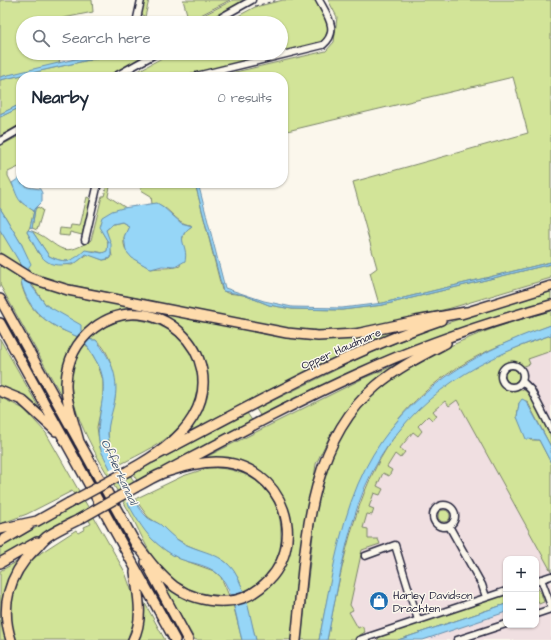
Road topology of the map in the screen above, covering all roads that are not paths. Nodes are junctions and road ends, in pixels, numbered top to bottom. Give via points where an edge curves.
1 (142, 0) edge
2 (319, 0) edge
3 (253, 3) edge
4 (138, 16) edge
5 (226, 16) edge
6 (288, 54) edge
7 (144, 60) edge
8 (262, 60) edge
9 (123, 72) edge
10 (212, 72) edge
11 (16, 132) edge
12 (0, 141) edge
13 (97, 188) edge
14 (84, 240) dead end
15 (0, 259) edge
16 (551, 286) edge
17 (0, 300) edge
18 (551, 304) edge
19 (466, 312) junction
20 (0, 323) edge
21 (479, 326) junction
22 (522, 381) dead end
23 (0, 391) edge
24 (551, 429) edge
25 (63, 438) junction
26 (79, 442) junction
27 (151, 458) junction
28 (165, 472) junction
29 (37, 521) junction
30 (449, 526) dead end
31 (0, 528) edge
32 (47, 537) junction
33 (0, 542) edge
34 (135, 542) junction
35 (365, 556) dead end
36 (0, 563) edge
37 (135, 567) junction
38 (551, 576) edge
39 (539, 580) edge
40 (503, 592) edge
41 (486, 597) junction
42 (551, 606) edge
43 (551, 609) edge
44 (539, 613) edge
45 (418, 620) junction
46 (503, 625) edge
47 (367, 638) edge
48 (10, 640) edge
49 (133, 640) edge
50 (175, 640) edge
51 (188, 640) edge
52 (296, 640) edge
53 (359, 640) edge
54 (457, 640) edge

1 - 4 street
2 - 6 street via 332,27 330,38 323,45
3 - 5 street
7 - 9 street
8 - 10 street
11 - 12 street
13 - 14 street
15 - 19 highway via 30,278 68,290 299,335 356,334
16 - 19 highway, Opper Haudmare
17 - 26 highway
18 - 21 highway
19 - 27 highway, Opper Haudmare via 367,350 312,375
20 - 25 highway
21 - 28 highway via 360,373
21 - 52 highway via 391,374 360,402 340,429 319,476
22 - 24 street via 530,390
23 - 25 highway via 22,400
25 - 37 highway
26 - 27 highway via 66,385 68,365 80,341 100,324 115,317 148,315 174,327 184,336 198,356 203,382 198,407 183,430
26 - 34 highway
27 - 29 highway, bridge
28 - 32 highway, bridge
28 - 34 highway via 216,462 233,464 262,478 275,492 288,525 288,541 276,571 265,584 248,595 218,602 198,599 176,588
29 - 31 highway
29 - 33 highway
30 - 41 street
32 - 36 highway
32 - 48 highway via 18,568 8,585 3,609
34 - 51 highway
35 - 45 street via 395,545
37 - 49 highway via 139,609
37 - 50 highway
38 - 39 street
39 - 42 street
40 - 41 street
41 - 45 street
43 - 44 street
45 - 47 street
46 - 54 street
47 - 53 street

